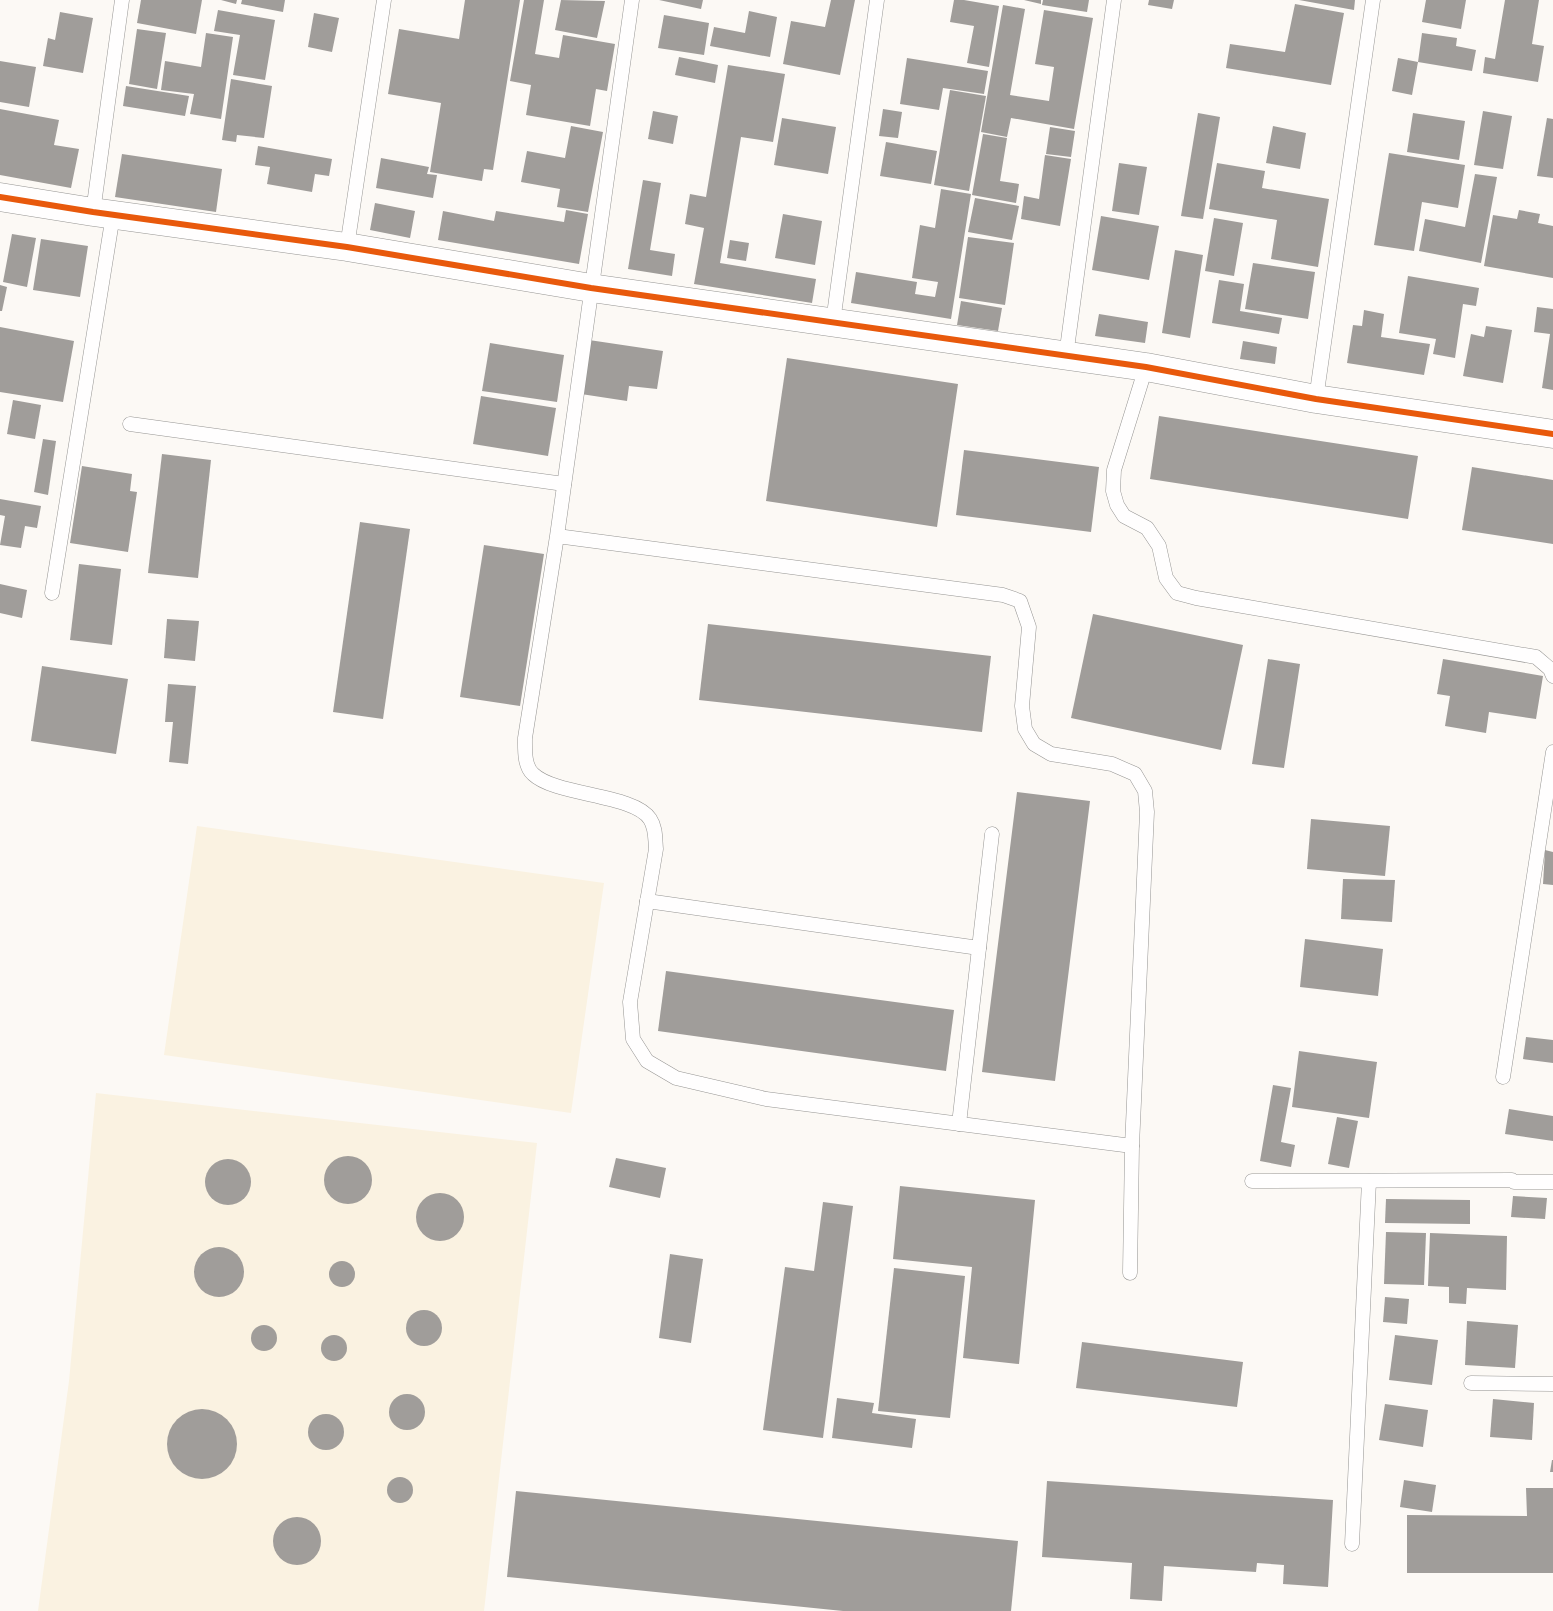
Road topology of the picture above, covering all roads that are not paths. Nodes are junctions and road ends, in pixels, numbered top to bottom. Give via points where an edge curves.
1 (122, 0) edge
2 (384, 0) edge
3 (632, 0) edge
4 (877, 0) edge
5 (1114, 0) edge
6 (1373, 0) edge
7 (0, 197) edge
8 (103, 214) junction
9 (347, 247) junction
10 (591, 288) junction
11 (832, 322) junction
12 (1066, 356) junction
13 (1146, 367) junction
14 (1316, 399) junction
15 (130, 424) dead end
16 (1553, 434) edge
17 (564, 484) junction
18 (557, 536) junction
19 (52, 594) dead end
20 (1553, 676) edge
21 (1553, 752) edge
22 (992, 834) dead end
23 (647, 901) junction
24 (979, 948) junction
25 (1503, 1077) dead end
26 (959, 1124) junction
27 (1132, 1146) junction
28 (1252, 1181) dead end
29 (1369, 1181) junction
30 (1553, 1182) edge
31 (1130, 1274) dead end
32 (1471, 1383) dead end
33 (1553, 1384) edge
34 (1352, 1544) dead end

1 - 8 lane
2 - 9 lane
3 - 10 lane
4 - 11 lane
5 - 12 lane
6 - 14 lane
7 - 8 street
8 - 9 street
8 - 19 lane
9 - 10 street
10 - 11 street
10 - 17 lane
11 - 12 street
12 - 13 street
13 - 14 street
13 - 20 lane via 1114,470 1113,491 1124,516 1147,528 1159,546 1166,578 1177,593 1536,657
14 - 16 street
15 - 17 lane
17 - 18 lane
18 - 23 lane via 525,738 526,758 532,774 545,782 634,807 650,818 655,830 656,849
18 - 27 lane via 1003,594 1020,601 1029,628 1022,706 1025,729 1034,744 1051,754 1112,764 1135,774 1145,791 1147,812
21 - 25 lane
22 - 24 lane
23 - 24 lane
23 - 26 lane via 630,1002 633,1039 648,1061 676,1078 766,1099
24 - 26 lane
26 - 27 lane
27 - 31 lane
28 - 29 lane
29 - 30 lane
29 - 34 lane
32 - 33 lane

